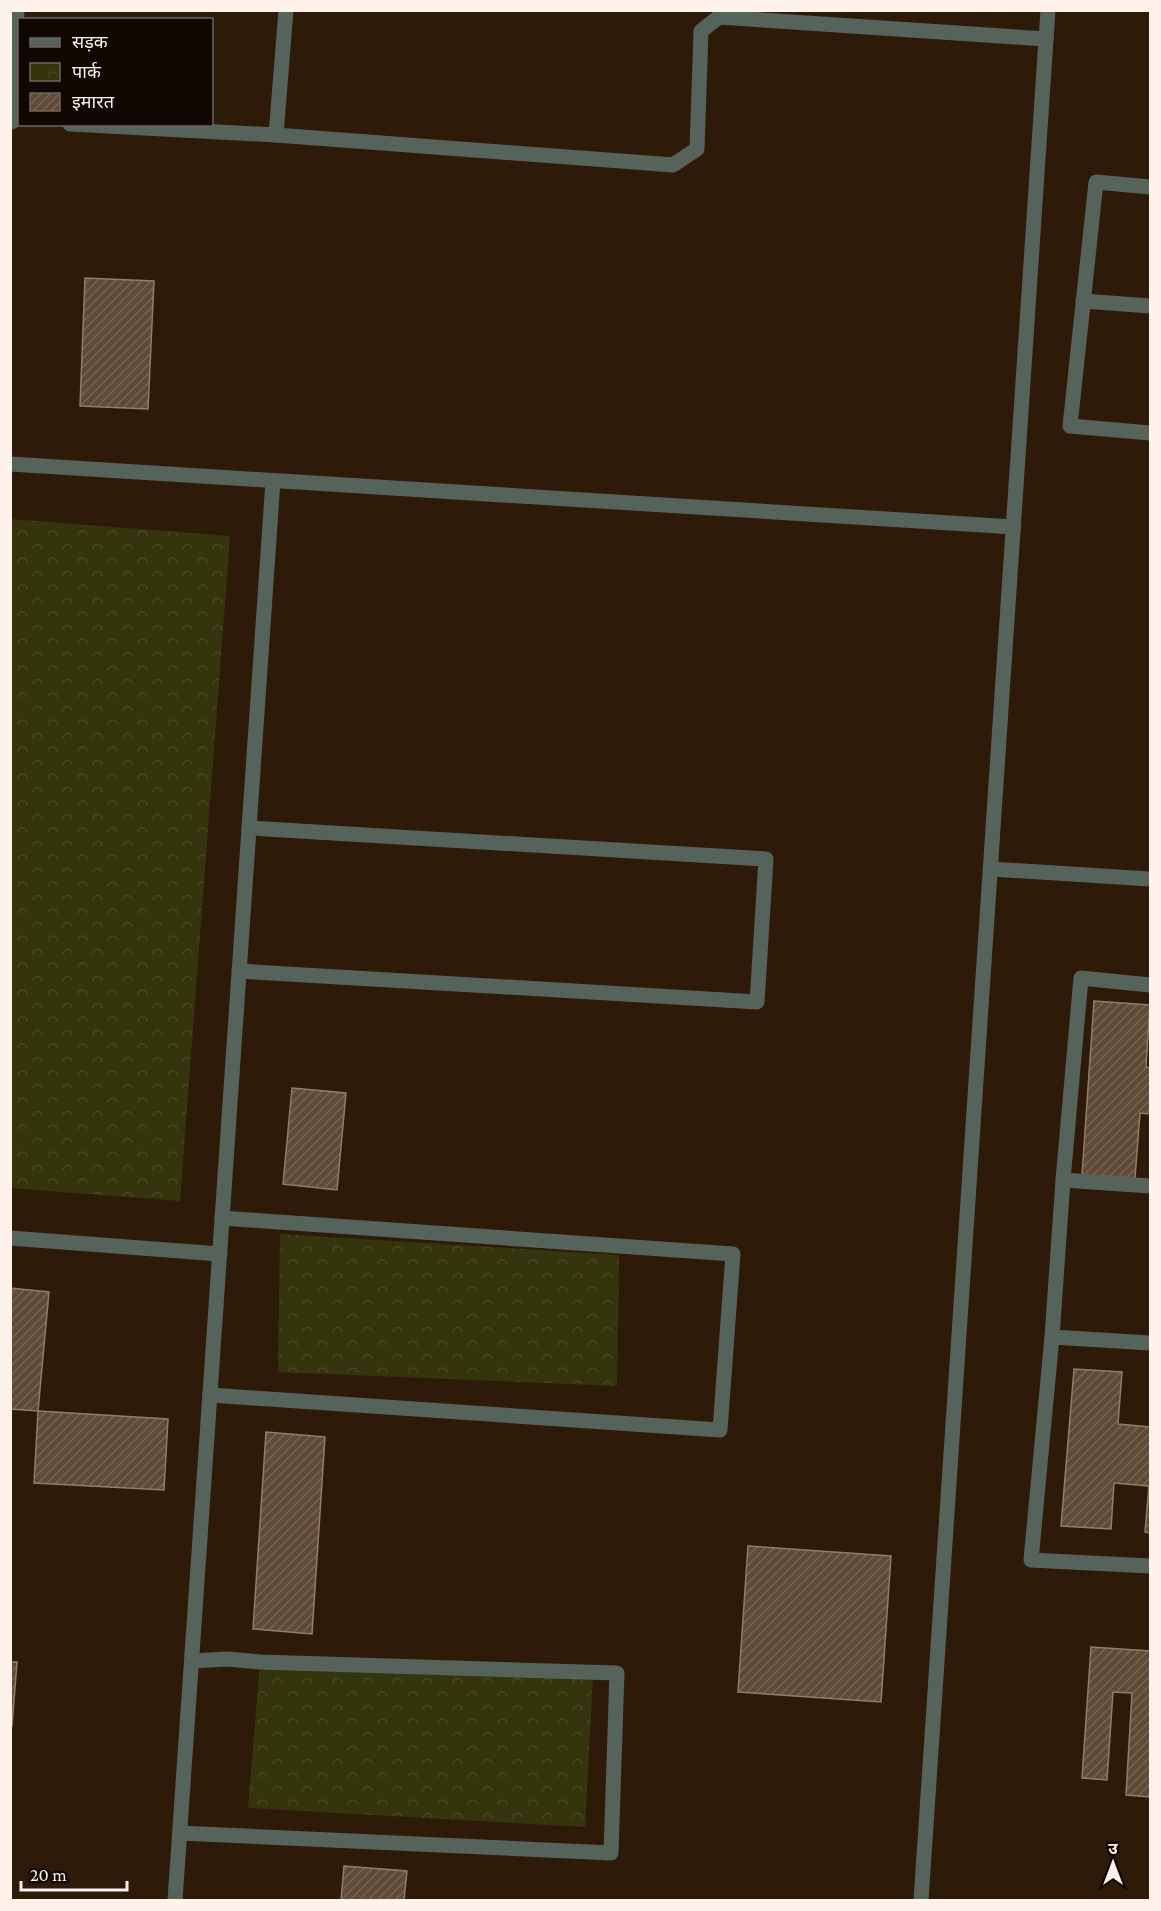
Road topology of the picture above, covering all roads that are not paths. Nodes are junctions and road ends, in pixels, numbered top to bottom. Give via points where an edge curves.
1 (17, 10) edge
2 (286, 10) edge
3 (1048, 10) edge
4 (1046, 39) junction
5 (14, 122) edge
6 (107, 126) edge
7 (276, 135) junction
8 (1150, 187) edge
9 (1083, 302) junction
10 (1150, 306) edge
11 (1150, 432) edge
12 (10, 465) edge
13 (273, 481) junction
14 (1014, 527) junction
15 (249, 828) junction
16 (991, 869) junction
17 (1150, 879) edge
18 (239, 971) junction
19 (1150, 985) edge
20 (1062, 1180) junction
21 (1150, 1186) edge
22 (222, 1218) junction
23 (10, 1238) edge
24 (220, 1254) junction
25 (1052, 1337) junction
26 (1150, 1343) edge
27 (210, 1395) junction
28 (1150, 1566) edge
29 (192, 1661) junction
30 (180, 1833) junction
31 (175, 1900) edge
32 (921, 1900) edge

1 - 5 street
2 - 7 street
3 - 4 street
4 - 7 street via 719,17 701,31 698,149 673,165
4 - 14 street
6 - 7 street
8 - 9 street via 1096,182
9 - 10 street
9 - 11 street via 1070,426
12 - 13 street
13 - 14 street
13 - 15 street
14 - 16 street
15 - 18 street
15 - 18 street via 766,859 757,1002
16 - 17 street
16 - 32 street
18 - 22 street
19 - 20 street via 1081,978
20 - 21 street
20 - 25 street
22 - 24 street
22 - 27 street via 733,1254 720,1430
23 - 24 street
24 - 27 street
25 - 26 street
25 - 28 street via 1031,1560
27 - 29 street
29 - 30 street
29 - 30 street via 616,1673 611,1853
30 - 31 street

